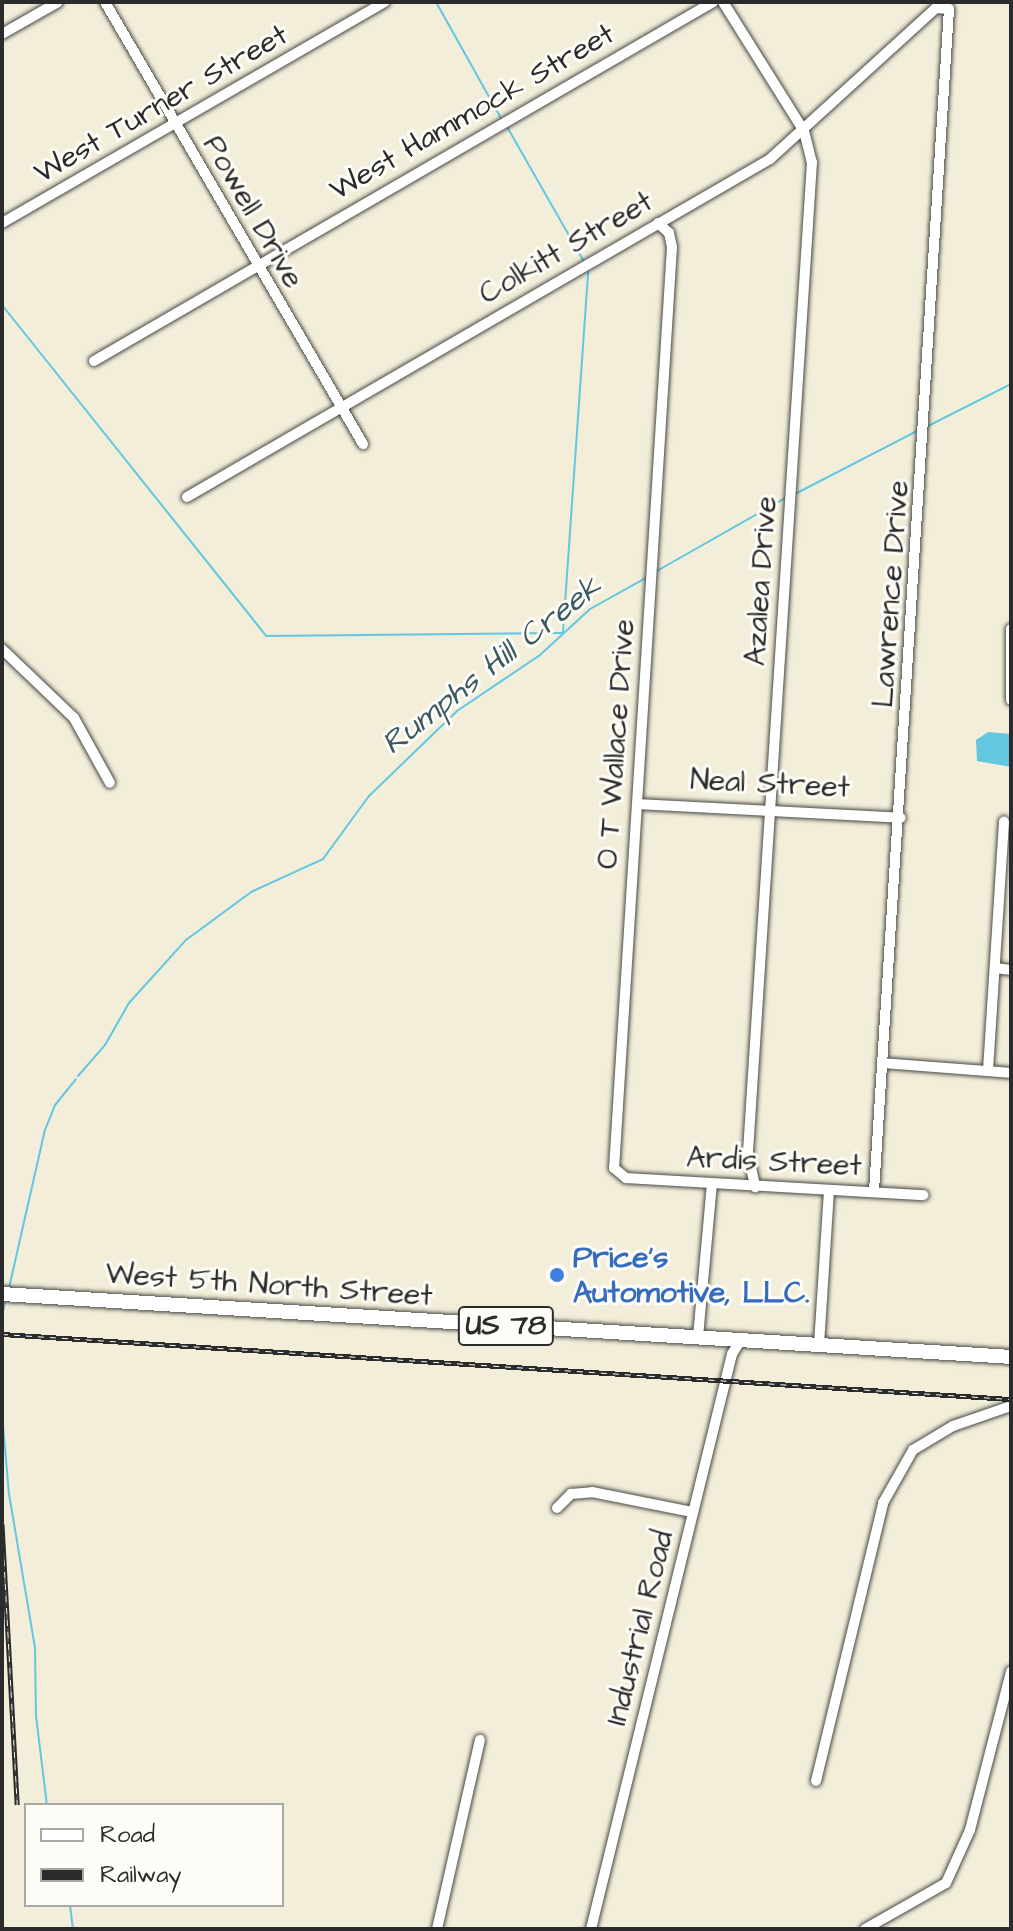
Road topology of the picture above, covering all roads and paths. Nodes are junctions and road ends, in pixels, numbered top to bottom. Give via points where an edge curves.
1 (58, 2) edge
2 (105, 2) edge
3 (385, 2) edge
4 (713, 2) edge
5 (723, 2) edge
6 (942, 6) joint
7 (2, 34) edge
8 (174, 123) junction
9 (804, 131) junction
10 (2, 223) edge
11 (658, 223) junction
12 (256, 264) junction
13 (94, 361) dead end
14 (338, 406) junction
15 (363, 444) dead end
16 (187, 497) dead end
17 (1011, 629) edge
18 (2, 649) edge
19 (1011, 700) edge
20 (110, 783) dead end
21 (637, 804) junction
22 (770, 809) junction
23 (901, 818) junction
24 (1004, 822) dead end
25 (995, 968) junction
26 (1011, 970) edge
27 (882, 1063) junction
28 (992, 1071) junction
29 (1011, 1073) edge
30 (621, 1175) joint
31 (712, 1184) junction
32 (755, 1187) junction
33 (829, 1190) junction
34 (874, 1190) junction
35 (924, 1195) dead end
36 (2, 1294) edge
37 (698, 1337) junction
38 (740, 1341) junction
39 (819, 1345) junction
40 (1011, 1357) edge
41 (1011, 1406) edge
42 (557, 1508) dead end
43 (692, 1512) junction
44 (1011, 1671) edge
45 (480, 1740) dead end
46 (816, 1781) dead end
47 (437, 1929) edge
48 (591, 1929) edge
49 (865, 1929) edge

1 - 7 street
2 - 8 street, Powell Drive
3 - 8 street, West Turner Street
4 - 12 street, West Hammock Street
5 - 9 street, Azalea Drive
6 - 9 street, Colkitt Street
6 - 23 street, Lawrence Drive via 951,13 950,53
8 - 10 street, West Turner Street
8 - 12 street, Powell Drive
9 - 11 street, Colkitt Street via 770,159
9 - 22 street, Azalea Drive via 812,173
11 - 14 street, Colkitt Street
11 - 21 street, O T Wallace Drive via 669,233 672,247
12 - 13 street, West Hammock Street
12 - 14 street, Powell Drive
14 - 15 street, Powell Drive
14 - 16 street, Colkitt Street
17 - 19 street
18 - 20 street via 74,718
21 - 22 street, Neal Street
21 - 30 street, O T Wallace Drive via 613,1150 614,1168
22 - 23 street, Neal Street
22 - 32 street, Azalea Drive via 748,1153
23 - 27 street, Lawrence Drive
24 - 25 street
25 - 26 street
25 - 28 street
27 - 28 street
27 - 34 street, Lawrence Drive
28 - 29 street
30 - 31 street, Ardis Street
31 - 32 street, Ardis Street
31 - 37 street
32 - 33 street, Ardis Street
33 - 34 street, Ardis Street
33 - 39 street
34 - 35 street, Ardis Street
36 - 37 main road, West 5th North Street / US 78
37 - 38 main road, West 5th North Street / US 78
38 - 39 main road, West 5th North Street / US 78
38 - 43 street, Industrial Road via 732,1354
39 - 40 main road, West 5th North Street / US 78
41 - 46 street via 953,1426 913,1450 883,1503
42 - 43 street via 571,1494 592,1492
43 - 48 street, Industrial Road
44 - 49 street via 970,1830 946,1883
45 - 47 street

